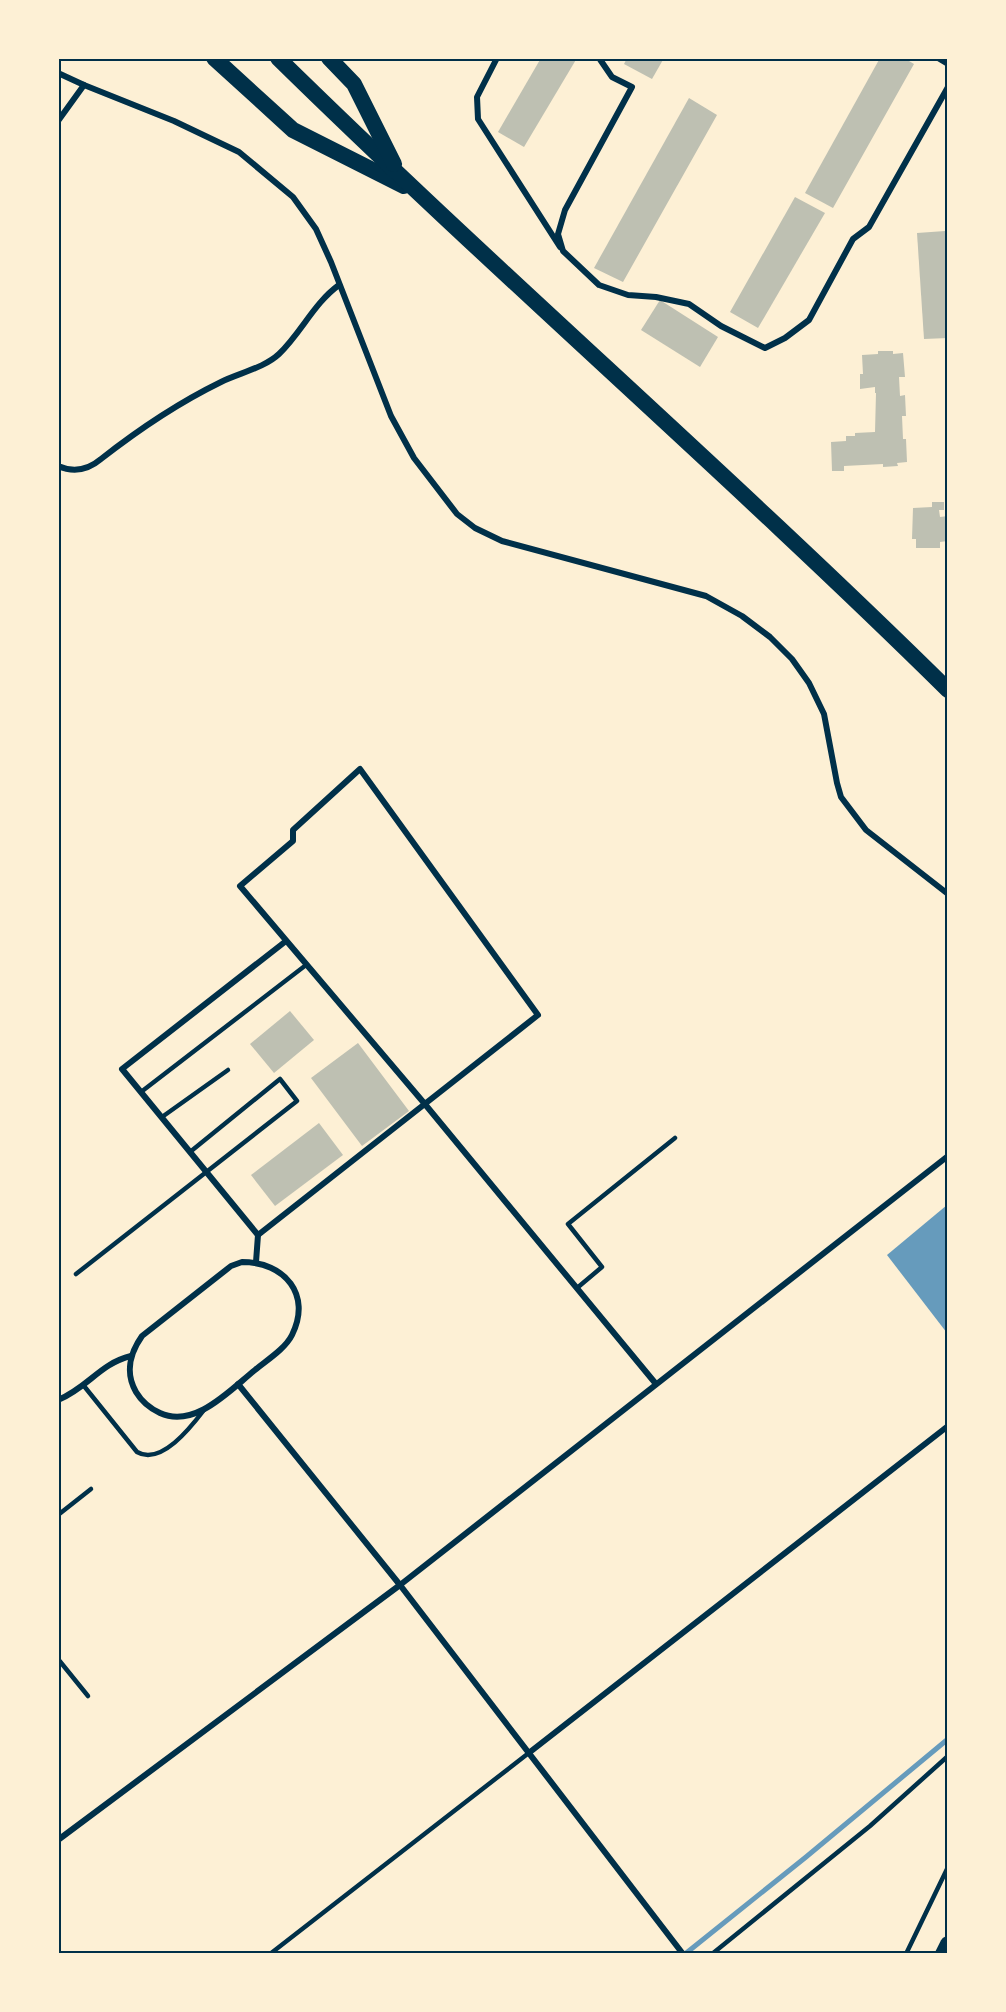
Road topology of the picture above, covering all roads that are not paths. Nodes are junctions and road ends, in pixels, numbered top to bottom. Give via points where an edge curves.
1 (214, 58) edge
2 (278, 58) edge
3 (329, 58) edge
4 (497, 58) edge
5 (599, 58) edge
6 (938, 58) edge
7 (948, 64) edge
8 (58, 73) edge
9 (84, 85) junction
10 (948, 87) edge
11 (58, 122) edge
12 (400, 175) junction
13 (421, 195) junction
14 (562, 251) junction
15 (339, 285) junction
16 (58, 466) edge
17 (948, 690) edge
18 (948, 894) edge
19 (286, 941) junction
20 (306, 964) junction
21 (228, 1070) dead end
22 (141, 1092) junction
23 (424, 1103) junction
24 (162, 1118) junction
25 (675, 1138) dead end
26 (190, 1152) junction
27 (948, 1156) edge
28 (207, 1173) junction
29 (258, 1235) junction
30 (256, 1262) junction
31 (76, 1274) dead end
32 (577, 1288) junction
33 (131, 1356) junction
34 (238, 1384) junction
35 (656, 1384) junction
36 (84, 1386) junction
37 (58, 1400) edge
38 (204, 1409) junction
39 (948, 1426) edge
40 (91, 1489) dead end
41 (58, 1515) edge
42 (400, 1585) junction
43 (58, 1659) edge
44 (88, 1695) dead end
45 (530, 1752) junction
46 (948, 1756) edge
47 (58, 1840) edge
48 (948, 1867) edge
49 (948, 1944) edge
50 (270, 1953) edge
51 (684, 1953) edge
52 (712, 1953) edge
53 (906, 1953) edge
54 (943, 1953) edge

1 - 13 highway via 293,129
2 - 12 highway
3 - 12 highway via 354,84
4 - 14 street via 477,97 477,118
5 - 14 street via 612,77 632,87 565,210 558,234
6 - 7 street
8 - 9 street
9 - 11 street
9 - 15 street via 239,152 292,197 316,229
10 - 14 street via 869,227 853,239 809,320 765,348 721,326 689,304 628,295 599,285
12 - 13 highway
13 - 17 highway
15 - 16 street via 326,294 277,356 161,416 92,466 69,471
15 - 18 street via 391,416 414,458 457,514 502,541 706,597 770,637 809,683 824,714 841,797 866,830
19 - 20 street
19 - 22 street via 122,1069
19 - 23 street via 240,886 293,842 293,830 360,769 538,1015
20 - 22 lane
20 - 23 street
21 - 24 lane
22 - 24 street
23 - 29 street
23 - 32 street
24 - 26 street
25 - 32 lane via 568,1224 602,1266
26 - 28 street
26 - 28 lane via 280,1079 297,1101
27 - 35 street
28 - 29 street
28 - 31 lane
29 - 30 street
30 - 33 street via 231,1266 142,1336
30 - 34 street via 275,1269 291,1283 298,1302 298,1319 283,1347
32 - 35 street
33 - 36 street via 104,1367
33 - 38 street via 133,1386 151,1409 179,1417
34 - 38 street
34 - 42 street
35 - 42 street
36 - 37 street
36 - 38 lane via 142,1455 160,1452 186,1432
39 - 45 street
40 - 41 lane
42 - 45 street
42 - 47 street
43 - 44 lane
45 - 50 lane
45 - 51 street
46 - 52 lane via 870,1826
48 - 53 lane
49 - 54 highway

